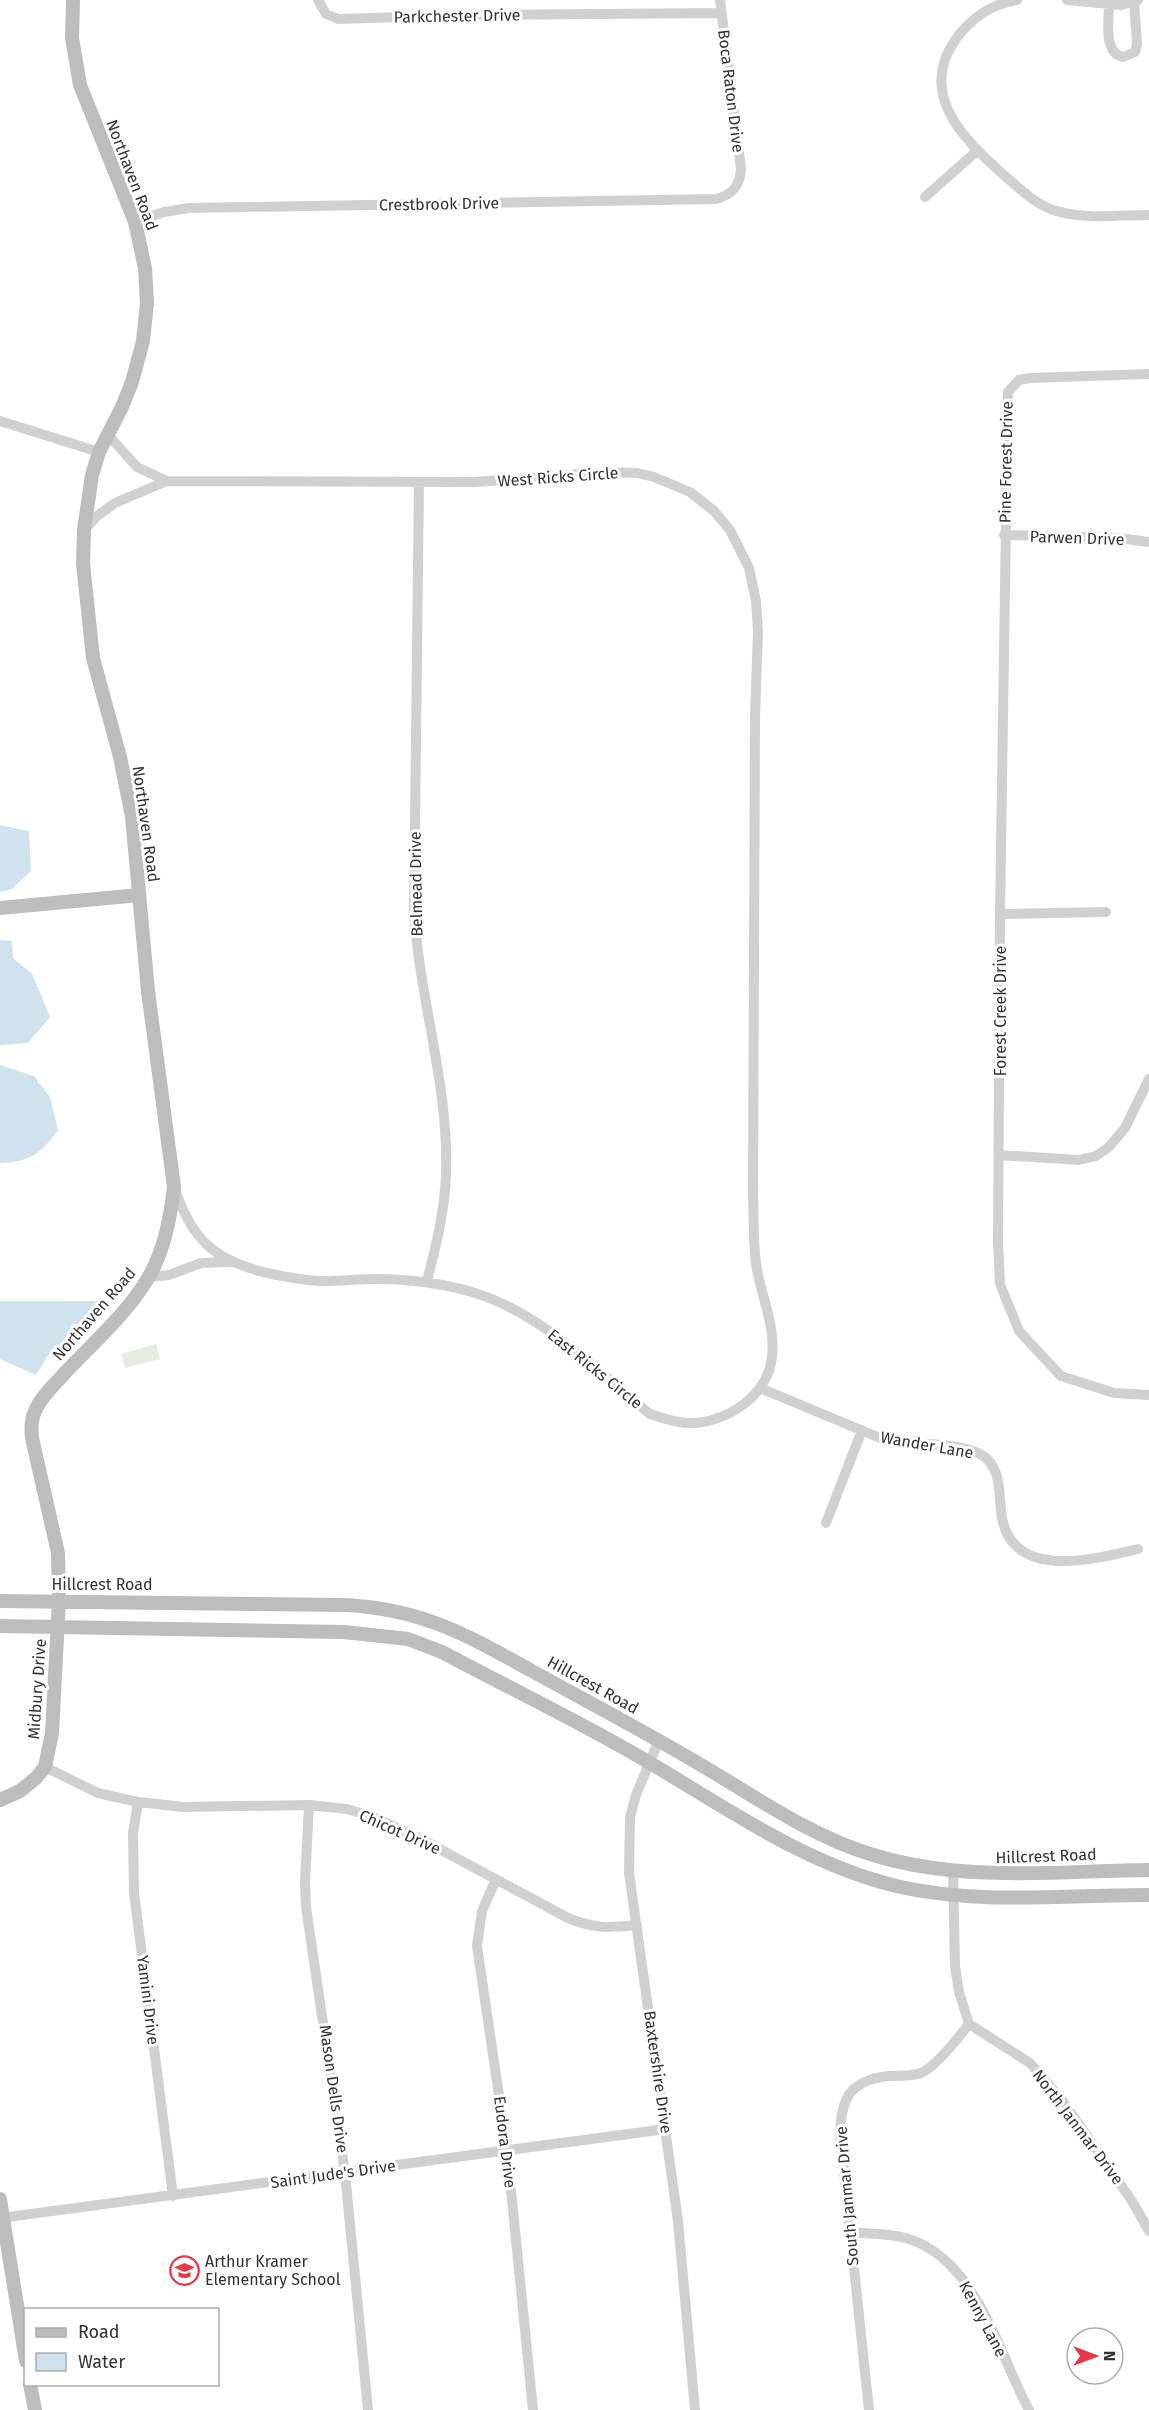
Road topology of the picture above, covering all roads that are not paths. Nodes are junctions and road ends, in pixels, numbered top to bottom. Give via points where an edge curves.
1 (73, 0) edge
2 (318, 0) edge
3 (720, 0) edge
4 (1017, 0) edge
5 (1073, 1) edge
6 (1136, 1) edge
7 (1109, 4) junction
8 (721, 13) junction
9 (978, 150) junction
10 (739, 181) joint
11 (925, 197) dead end
12 (1149, 215) edge
13 (135, 222) junction
14 (1149, 374) edge
15 (0, 421) edge
16 (108, 435) junction
17 (99, 452) junction
18 (167, 481) junction
19 (419, 482) junction
20 (84, 530) junction
21 (1004, 536) junction
22 (1149, 542) edge
23 (755, 868) joint
24 (139, 895) junction
25 (0, 908) edge
26 (1106, 912) dead end
27 (1000, 914) junction
28 (1149, 1079) edge
29 (999, 1155) junction
30 (174, 1186) junction
31 (229, 1262) junction
32 (149, 1277) junction
33 (427, 1281) junction
34 (760, 1388) junction
35 (1149, 1395) edge
36 (862, 1430) junction
37 (825, 1523) dead end
38 (1138, 1549) dead end
39 (59, 1600) junction
40 (0, 1601) edge
41 (0, 1626) edge
42 (58, 1627) junction
43 (659, 1740) junction
44 (649, 1762) junction
45 (45, 1767) junction
46 (0, 1800) edge
47 (138, 1803) junction
48 (309, 1805) junction
49 (1149, 1870) edge
50 (953, 1872) junction
51 (496, 1879) junction
52 (953, 1894) junction
53 (1149, 1895) edge
54 (637, 1925) junction
55 (969, 2024) junction
56 (666, 2128) junction
57 (507, 2150) junction
58 (345, 2173) junction
59 (173, 2196) junction
60 (0, 2199) edge
61 (1, 2218) edge
62 (1149, 2231) edge
63 (850, 2232) junction
64 (24, 2350) edge
65 (30, 2386) edge
66 (34, 2410) edge
67 (368, 2410) edge
68 (533, 2410) edge
69 (695, 2410) edge
70 (869, 2410) edge
71 (1029, 2410) edge

1 - 13 main road, Northaven Road via 72,38 80,86
2 - 8 street, Parkchester Drive via 326,14 338,19
3 - 8 street, Boca Raton Drive
4 - 9 street via 981,13 945,54 942,83 946,107 955,127
5 - 7 street
6 - 7 street
6 - 7 street via 1137,44 1131,55 1123,57 1114,54 1110,46
8 - 10 street, Boca Raton Drive via 741,169
9 - 11 street
9 - 12 street via 1038,202 1052,209 1081,216
10 - 13 street, Crestbrook Drive via 731,194 716,199 189,208
13 - 16 main road, Northaven Road via 145,268 146,322 132,382
14 - 21 street, Pine Forest Drive via 1047,376 1019,380 1012,385 1007,398
15 - 17 street
16 - 17 main road, Northaven Road
16 - 18 street, West Ricks Circle via 137,467
17 - 20 main road, Northaven Road
18 - 19 street, West Ricks Circle
18 - 20 street, West Ricks Circle via 115,503
19 - 23 street, West Ricks Circle via 637,473 690,492 714,511 741,550 756,601
19 - 33 street, Belmead Drive via 414,910 440,1084 447,1172
20 - 24 main road, Northaven Road via 93,657 126,783
21 - 22 street, Parwen Drive
21 - 27 street, Forest Creek Drive
23 - 34 street, East Ricks Circle via 755,1250 773,1347 770,1368
24 - 25 main road
24 - 30 main road, Northaven Road
26 - 27 street
27 - 29 street, Forest Creek Drive
28 - 29 street via 1125,1128 1096,1156 1079,1160
29 - 35 street, Forest Creek Drive via 1000,1284 1019,1330 1061,1376 1114,1393
30 - 31 street, East Ricks Circle via 192,1228
30 - 32 main road, Northaven Road via 171,1214
31 - 32 street, East Ricks Circle via 201,1263 169,1275
31 - 33 street, East Ricks Circle via 301,1279
32 - 39 main road, Northaven Road via 34,1411 32,1438 57,1544
33 - 34 street, East Ricks Circle via 476,1293 510,1307 546,1329 650,1414 668,1421 713,1420 731,1413
34 - 36 street, Wander Lane
36 - 37 street
36 - 38 street, Wander Lane via 903,1444 960,1448 981,1454 995,1471 1007,1538 1028,1556 1086,1560
39 - 40 main road, Hillcrest Road
39 - 42 main road, Northaven Road
39 - 43 main road, Hillcrest Road via 346,1605 405,1612 458,1630
41 - 42 main road
42 - 44 main road via 344,1632 408,1639 442,1652
42 - 45 main road, Midbury Drive via 52,1733
43 - 44 street, Baxtershire Drive
43 - 50 main road, Hillcrest Road via 820,1834 869,1854
44 - 52 main road via 804,1854 898,1886
44 - 54 street, Baxtershire Drive via 630,1817 629,1873
45 - 46 main road via 26,1787
45 - 47 street, Chicot Drive via 98,1792
47 - 48 street, Chicot Drive via 184,1807
47 - 59 street, Yamini Drive via 133,1833 134,1893
48 - 51 street, Chicot Drive via 346,1809 381,1820
48 - 58 street, Mason Dells Drive via 306,1907
49 - 50 main road, Hillcrest Road via 1013,1875
50 - 52 street
51 - 54 street, Chicot Drive via 589,1927
51 - 57 street, Eudora Drive via 482,1911 477,1946
52 - 53 main road via 1015,1898
52 - 55 street via 955,1966
54 - 56 street, Baxtershire Drive
55 - 62 street, North Janmar Drive via 1021,2056 1062,2100
55 - 63 street, South Janmar Drive via 924,2072 873,2079 848,2094 840,2135
56 - 57 street, Saint Jude's Drive
56 - 69 street, Baxtershire Drive
57 - 58 street, Saint Jude's Drive
57 - 68 street, Eudora Drive
58 - 59 street, Saint Jude's Drive
58 - 67 street, Mason Dells Drive
59 - 61 street, Saint Jude's Drive
60 - 61 main road
61 - 64 main road
63 - 70 street, South Janmar Drive
63 - 71 street, Kenny Lane via 906,2238 932,2249 956,2270 982,2310
65 - 66 main road

